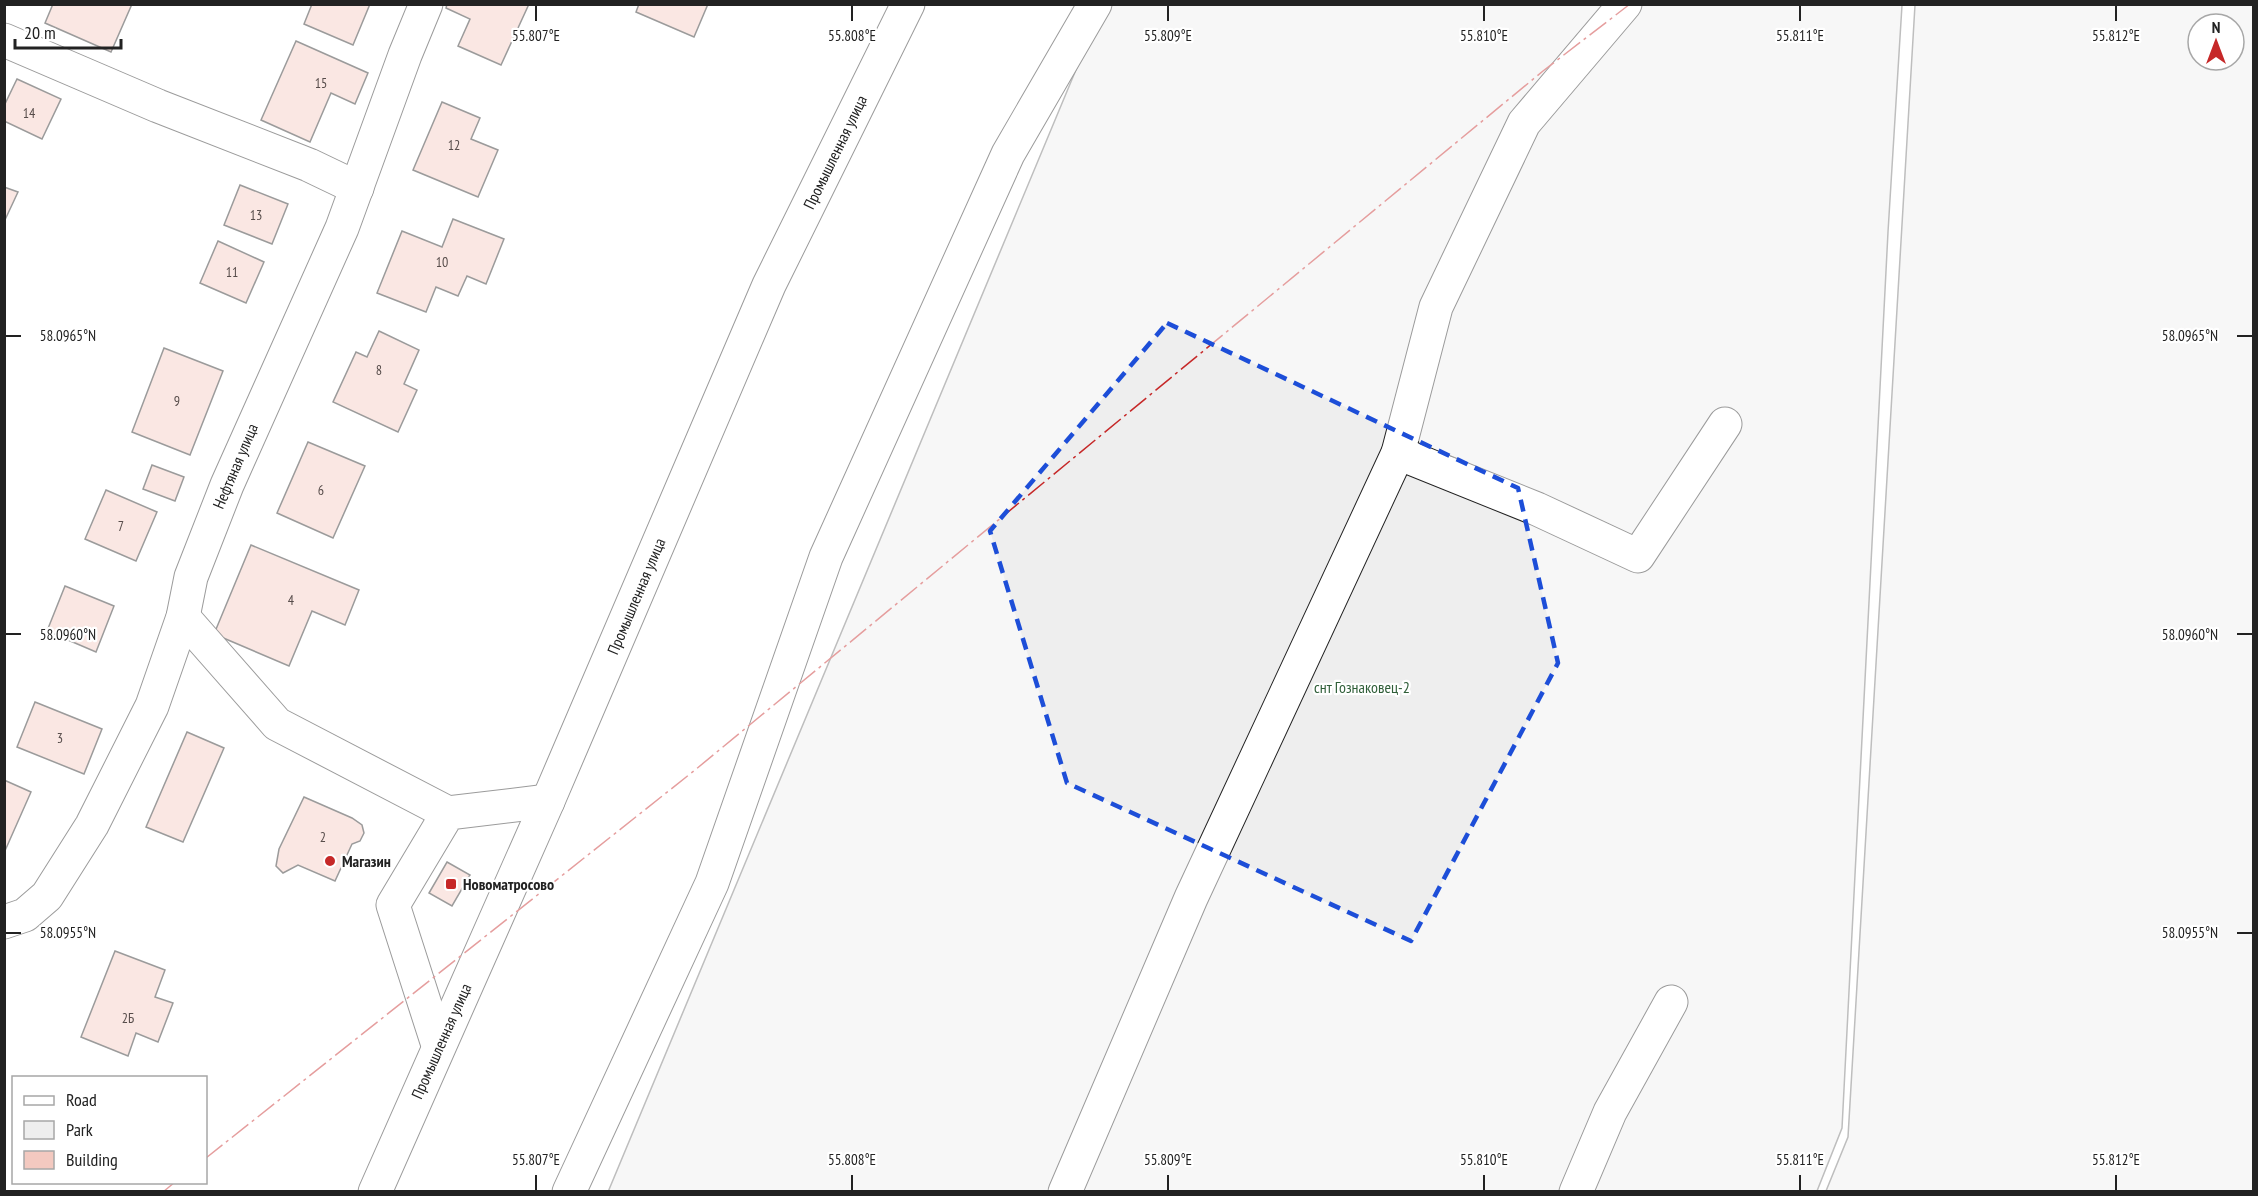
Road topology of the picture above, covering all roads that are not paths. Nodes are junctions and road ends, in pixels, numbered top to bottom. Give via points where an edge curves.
1 (426, 4) edge
2 (908, 4) edge
3 (1095, 4) edge
4 (1624, 4) edge
5 (4, 40) edge
6 (357, 188) junction
7 (1725, 424) dead end
8 (1398, 453) junction
9 (183, 616) junction
10 (548, 801) junction
11 (448, 813) junction
12 (15, 918) edge
13 (1671, 1002) dead end
14 (438, 1045) junction
15 (375, 1191) edge
16 (569, 1191) edge
17 (1065, 1191) edge
18 (1576, 1191) edge

1 - 6 street, Нефтяная улица
2 - 10 street, Промышленная улица via 769,285
3 - 16 street via 1008,154 826,557 712,883
4 - 8 street via 1524,123 1436,307
5 - 6 street
6 - 9 street, Нефтяная улица via 227,485 191,577
7 - 8 street via 1638,556 1537,509
8 - 17 street via 1191,898
9 - 11 street via 277,724
9 - 12 street, Нефтяная улица via 152,706 92,825 47,896
10 - 11 street
10 - 14 street, Промышленная улица
11 - 14 street via 393,905
13 - 18 street via 1610,1112
14 - 15 street, Промышленная улица

